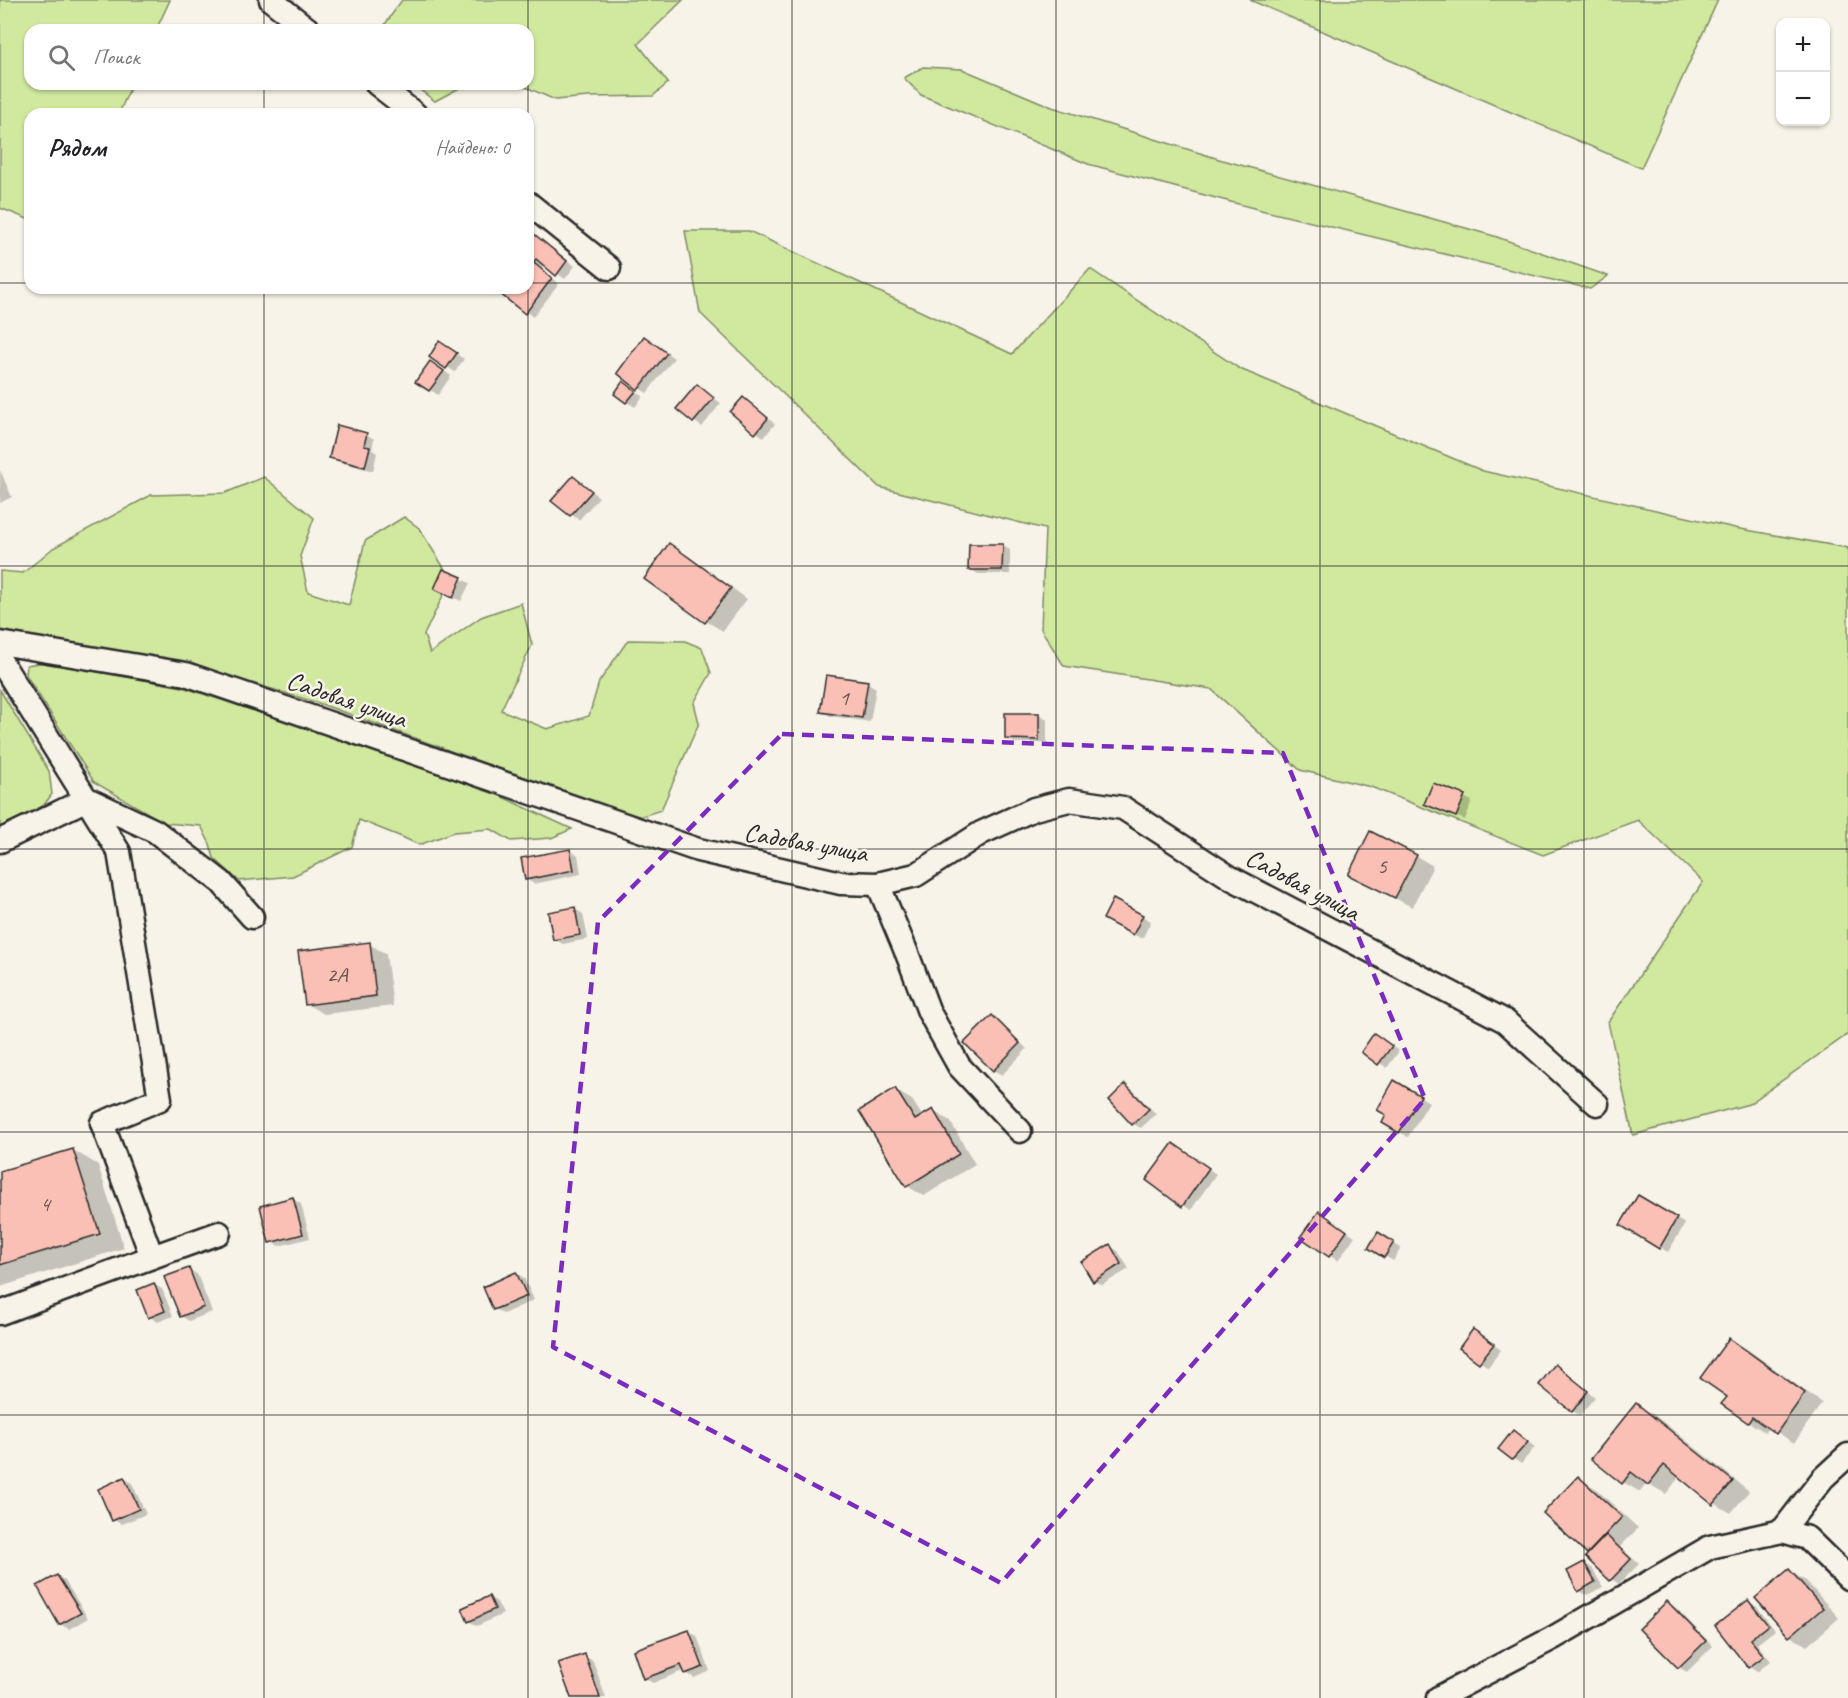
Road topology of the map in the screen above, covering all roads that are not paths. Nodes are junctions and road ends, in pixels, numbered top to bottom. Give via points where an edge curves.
1 (271, 0) edge
2 (301, 24) edge
3 (385, 90) edge
4 (407, 108) edge
5 (534, 208) edge
6 (609, 268) dead end
7 (0, 643) edge
8 (0, 660) edge
9 (87, 799) junction
10 (0, 841) edge
11 (878, 884) junction
12 (252, 917) dead end
13 (1597, 1104) dead end
14 (1020, 1131) dead end
15 (219, 1233) dead end
16 (152, 1257) junction
17 (0, 1313) edge
18 (1848, 1455) edge
19 (1782, 1531) junction
20 (1848, 1578) edge
21 (1438, 1698) edge

1 - 2 lane
3 - 4 lane
5 - 6 lane
7 - 11 lane, Садовая улица via 186,674 698,850 841,883
8 - 9 lane
9 - 10 lane
9 - 12 lane via 155,831 221,882
9 - 16 lane via 119,852 160,1099 102,1123
11 - 13 lane, Садовая улица via 916,875 981,833 1034,809 1069,800 1123,808 1231,879 1505,1021
11 - 14 lane via 929,1012 959,1066
15 - 16 lane
16 - 17 lane
18 - 19 lane via 1823,1478
19 - 20 lane via 1807,1538
19 - 21 lane via 1710,1547 1553,1638

